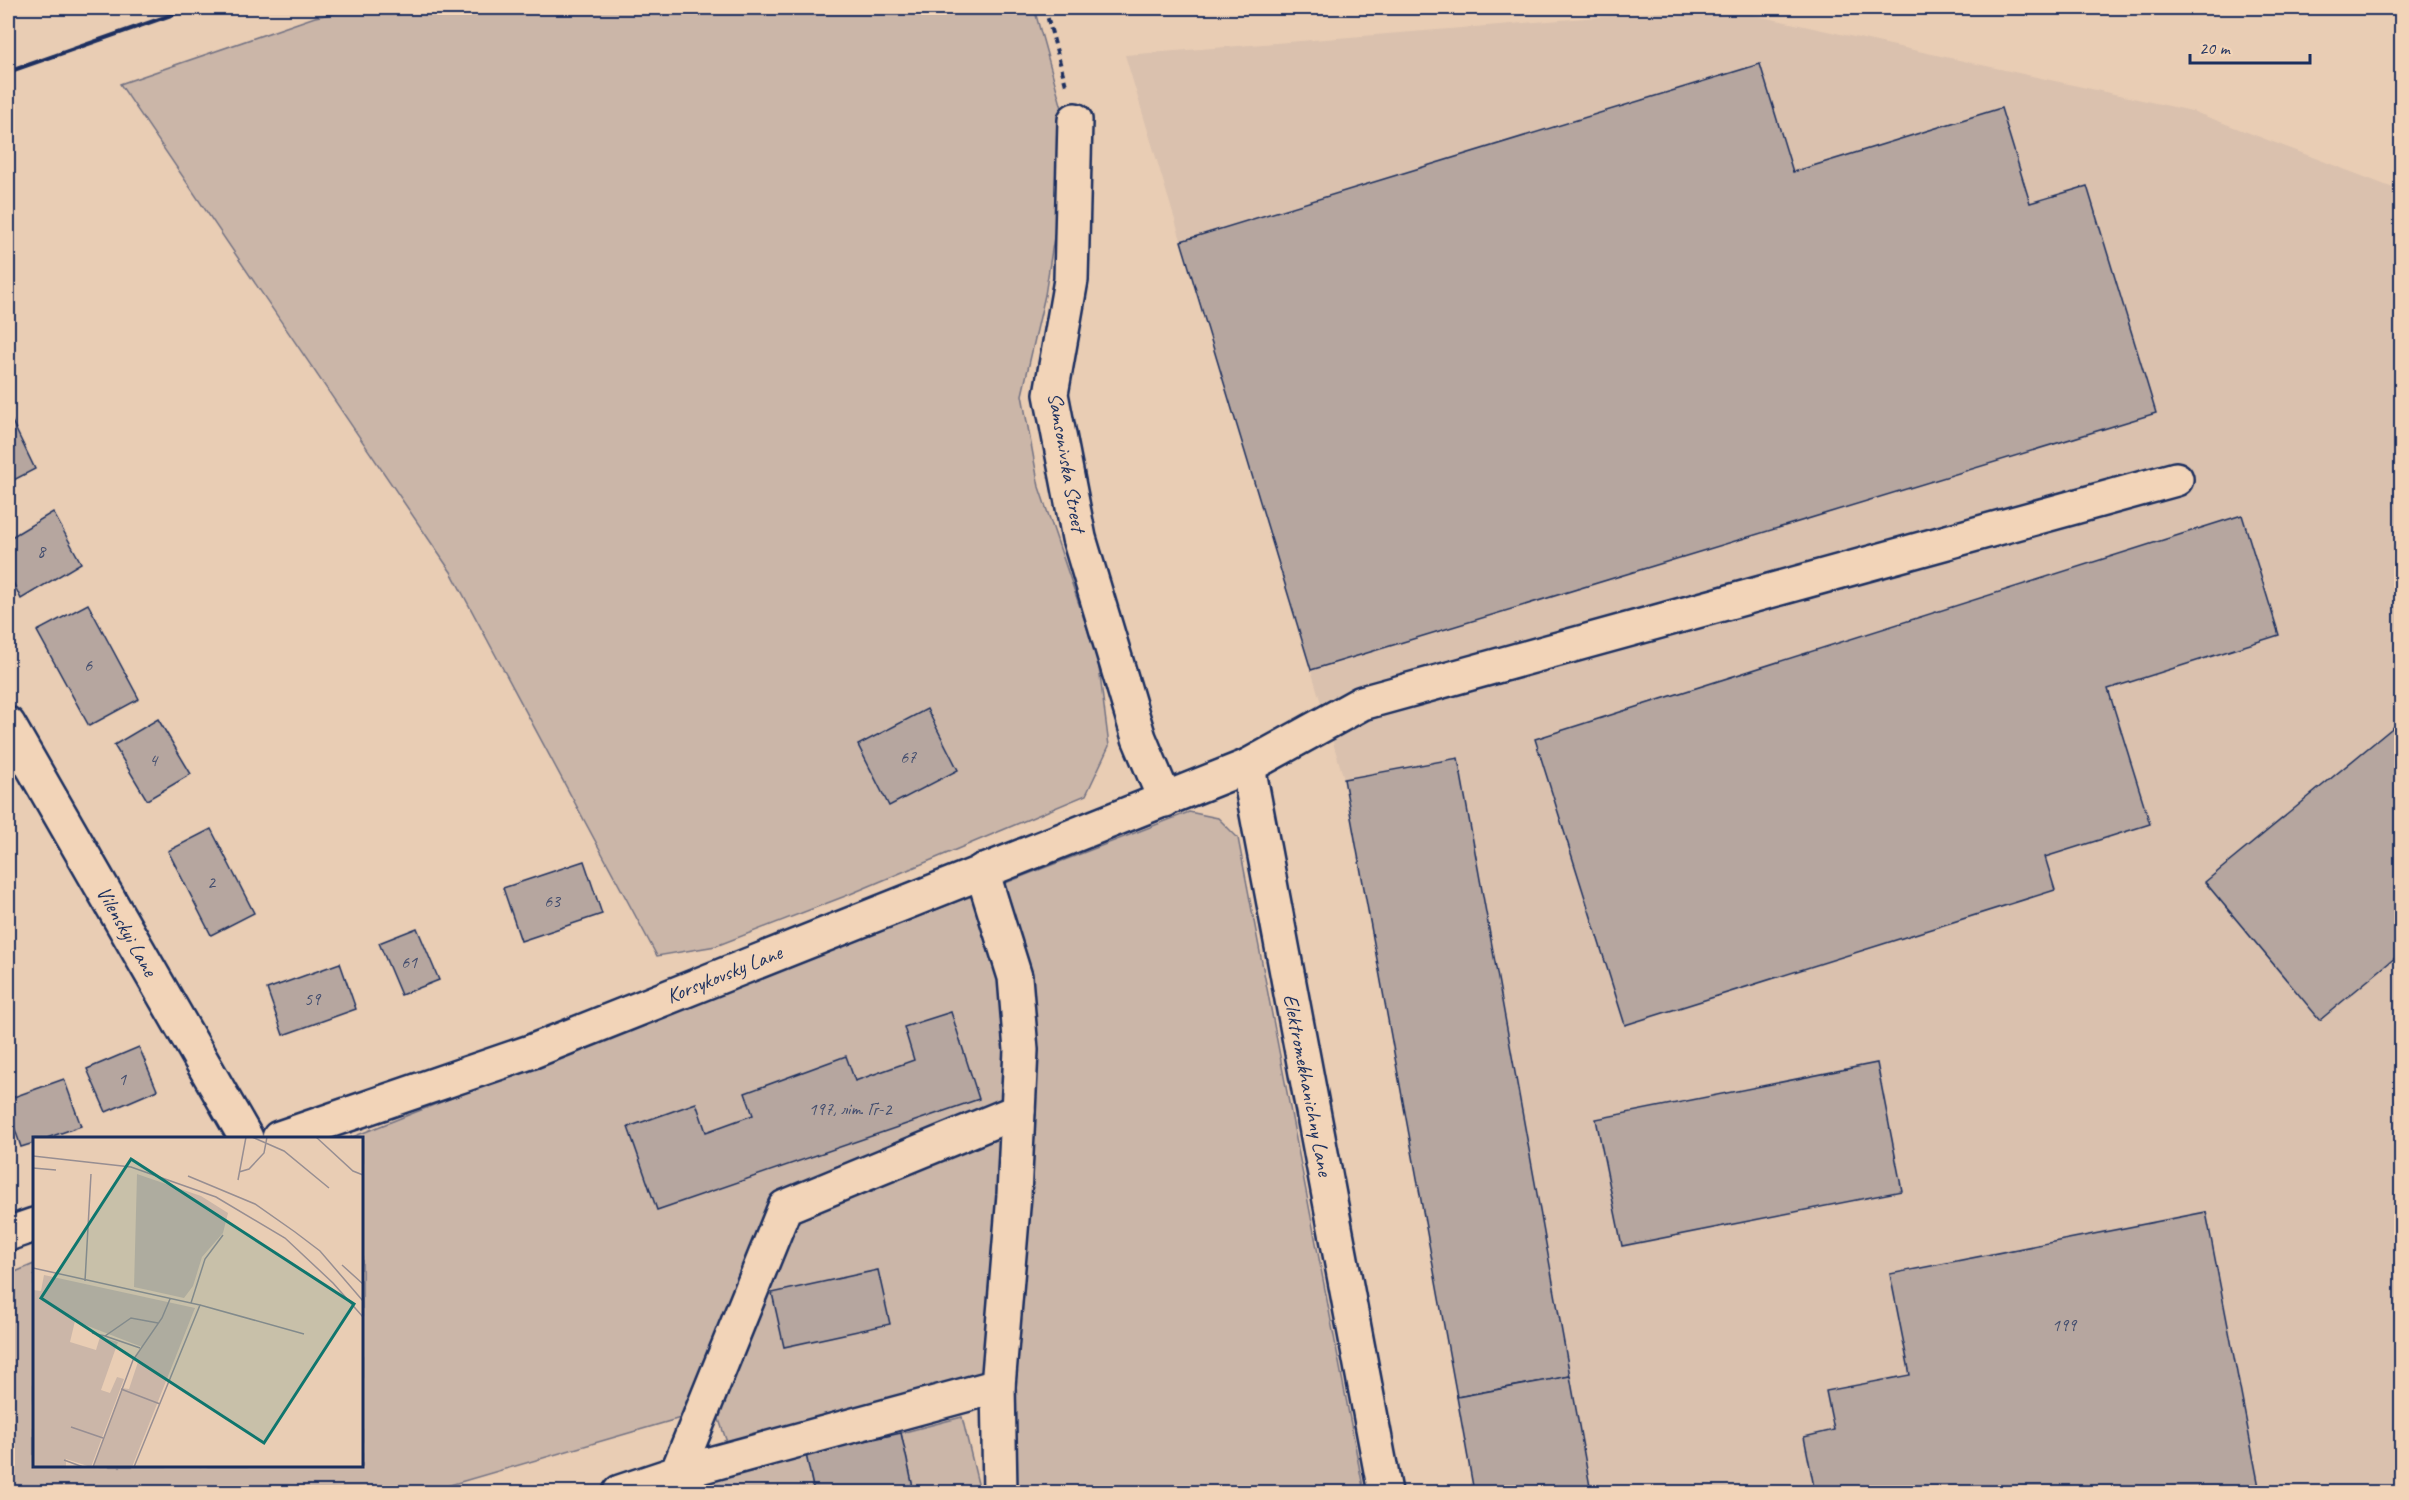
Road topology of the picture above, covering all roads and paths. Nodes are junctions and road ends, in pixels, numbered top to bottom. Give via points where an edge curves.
1 (1045, 8) edge
2 (1075, 120) joint
3 (2176, 479) dead end
4 (8, 724) edge
5 (1248, 766) junction
6 (1165, 800) junction
7 (982, 871) junction
8 (1018, 1111) junction
9 (245, 1137) edge
10 (282, 1137) edge
11 (33, 1225) edge
12 (8, 1234) edge
13 (998, 1386) junction
14 (677, 1473) junction
15 (620, 1492) edge
16 (1000, 1492) edge
17 (1385, 1492) edge

1 - 2 path
2 - 6 street, Samsonivska Street via 1071,280 1052,394 1079,538 1139,738
3 - 5 street via 1362,702
4 - 9 street, Vilenskyi Lane
5 - 6 street
5 - 17 street, Elektromekhanichny Lane
6 - 7 street, Korsykovsky Lane
7 - 8 street via 1015,977 1022,1050
7 - 10 street, Korsykovsky Lane via 533,1051
8 - 13 street
8 - 14 street via 785,1207
11 - 12 street
13 - 14 street
13 - 16 street
14 - 15 street

